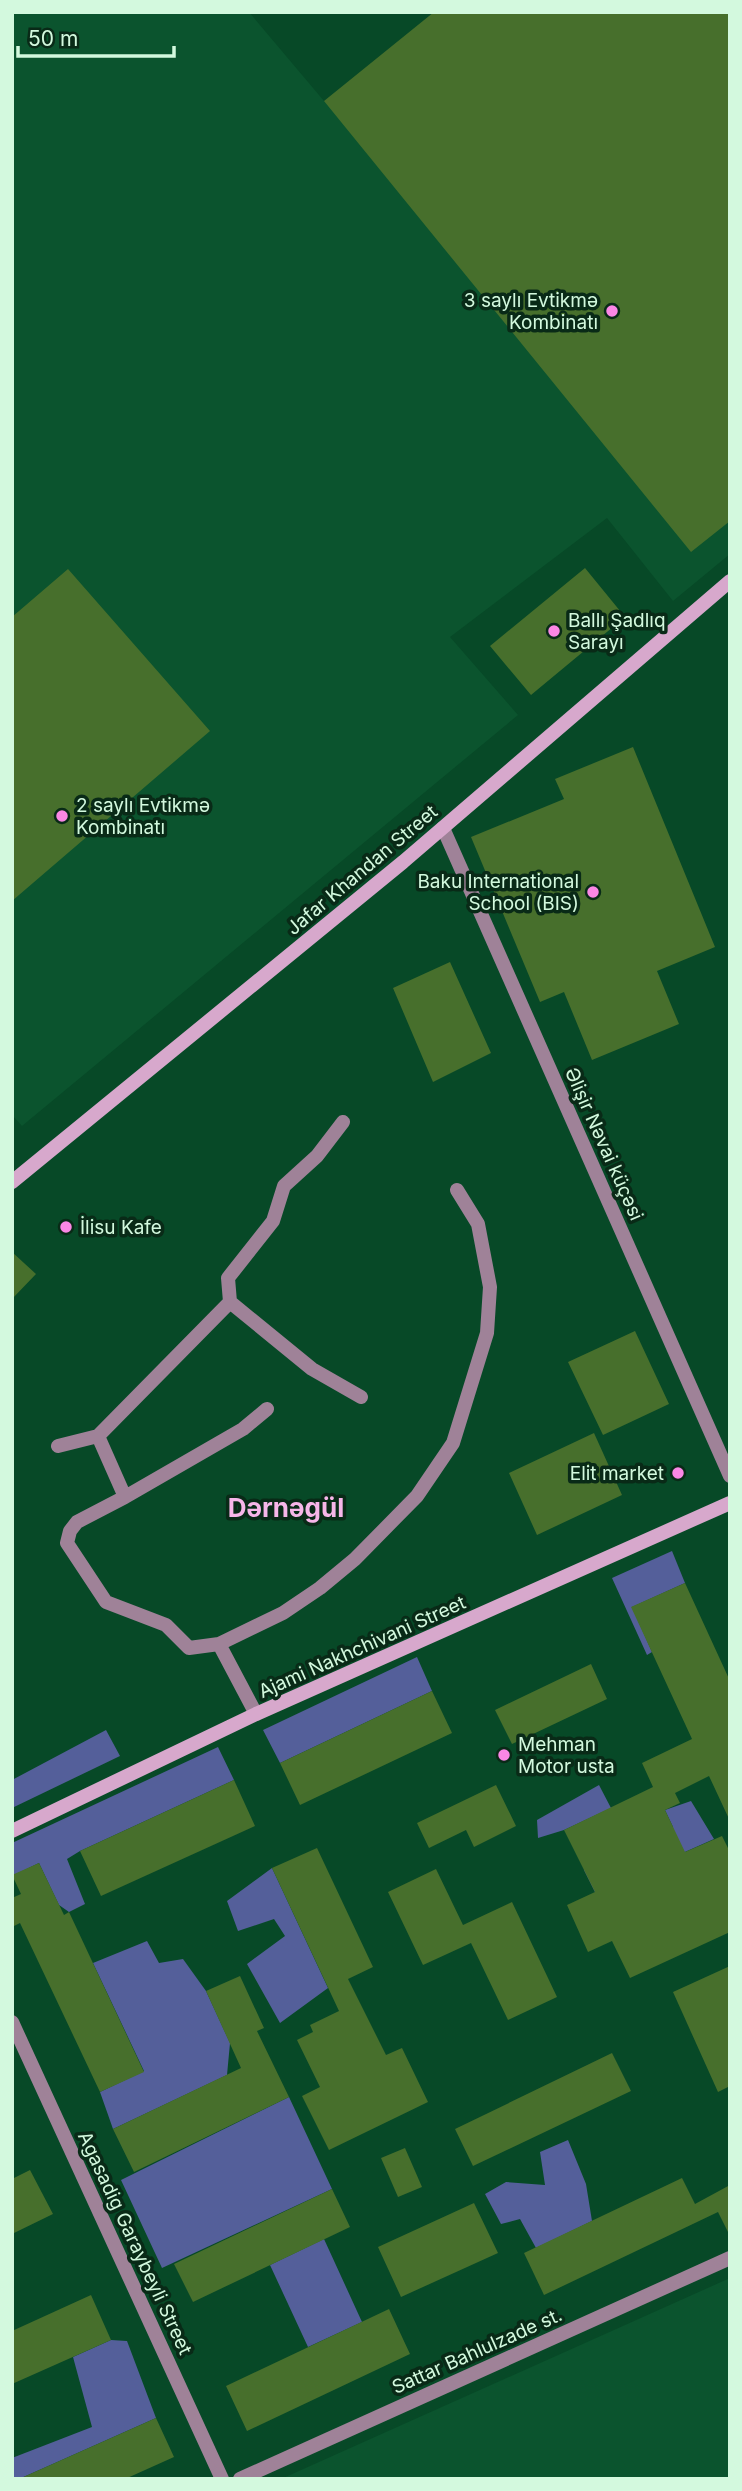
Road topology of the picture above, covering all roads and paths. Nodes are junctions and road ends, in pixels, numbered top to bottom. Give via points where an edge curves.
1 (730, 581) edge
2 (443, 828) junction
3 (344, 1122) dead end
4 (12, 1182) edge
5 (457, 1190) dead end
6 (230, 1301) junction
7 (361, 1397) dead end
8 (267, 1409) dead end
9 (98, 1436) junction
10 (58, 1446) dead end
11 (730, 1476) edge
12 (125, 1497) junction
13 (730, 1503) edge
14 (219, 1644) junction
15 (256, 1714) junction
16 (12, 1831) edge
17 (12, 2022) edge
18 (730, 2258) edge
19 (222, 2479) edge
20 (240, 2479) edge

1 - 2 main road, Jafar Khandan Street
2 - 4 main road, Jafar Khandan Street
2 - 11 street, Əlişir Nəvai küçəsi
3 - 6 street via 317,1156 284,1186 273,1222 228,1278
5 - 14 street via 478,1224 490,1287 487,1333 453,1443 417,1496 355,1559 283,1613
6 - 7 street via 312,1368
6 - 9 street
8 - 12 street via 243,1429
9 - 10 street
9 - 12 street
12 - 14 street via 77,1522 67,1543 106,1602 166,1625 189,1648
13 - 15 main road, Ajami Nakhchivani Street
14 - 15 street
15 - 16 main road, Ajami Nakhchivani Street
17 - 19 street, Agasadig Garaybeyli Street
18 - 20 street, Sattar Bahlulzade st.

